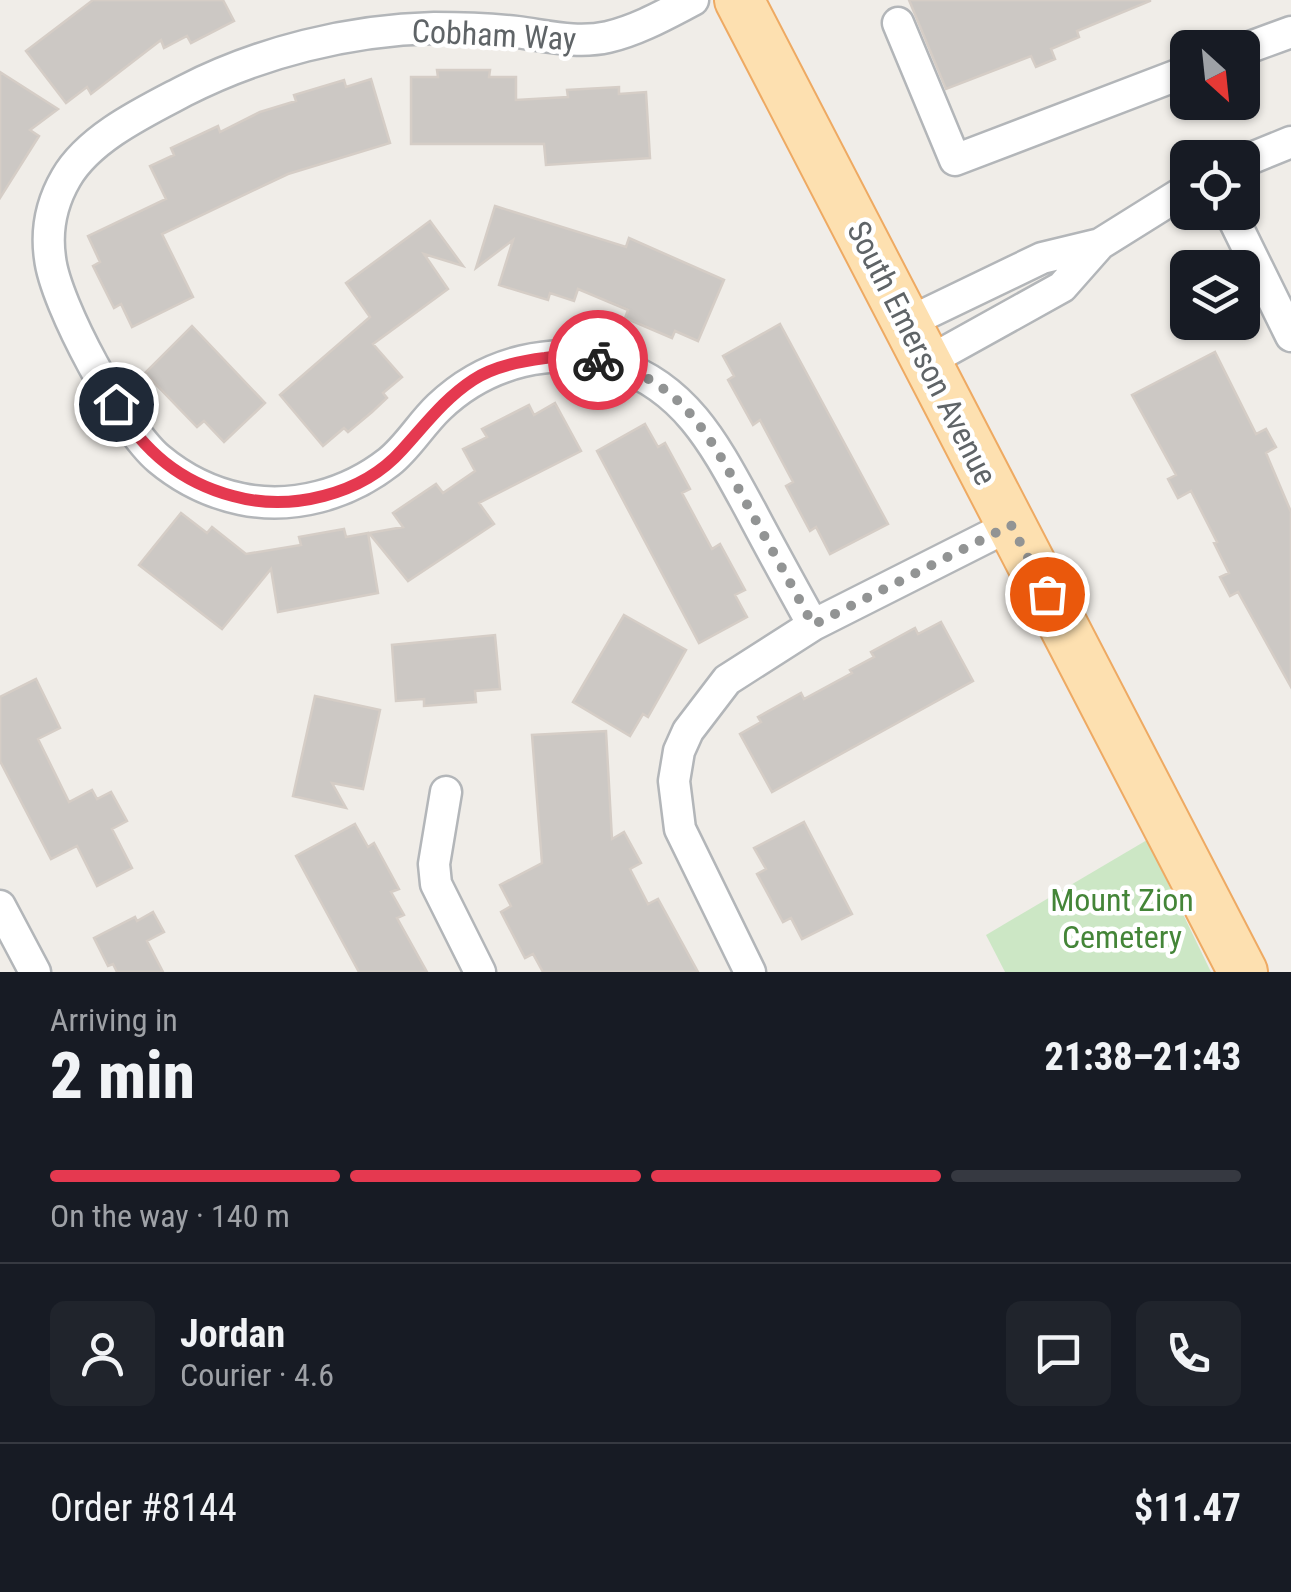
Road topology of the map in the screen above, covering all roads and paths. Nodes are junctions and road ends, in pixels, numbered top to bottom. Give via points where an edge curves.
1 (693, 0) edge
2 (740, 0) edge
3 (898, 22) dead end
4 (1291, 32) edge
5 (1260, 43) edge
6 (1170, 78) edge
7 (1289, 148) edge
8 (1260, 157) edge
9 (1170, 200) edge
10 (1239, 230) edge
11 (1100, 244) junction
12 (1291, 336) edge
13 (917, 343) junction
14 (1011, 525) junction
15 (813, 625) junction
16 (446, 792) dead end
17 (0, 906) edge
18 (35, 972) edge
19 (480, 972) edge
20 (750, 972) edge
21 (1243, 972) edge

1 - 15 street, Cobham Way via 605,38 410,29 256,60 178,94 105,138 68,174 51,214 50,261 62,300 131,429 180,475 221,494 287,502 356,484 393,459 472,380 532,358 592,358 658,384 696,418 717,449
2 - 13 main road, South Emerson Avenue
3 - 6 street via 955,160
4 - 5 street
7 - 8 street
9 - 11 street
10 - 12 street
11 - 13 street via 1042,258
11 - 13 street via 1062,288
13 - 14 main road, South Emerson Avenue
14 - 15 street
14 - 21 main road, South Emerson Avenue
15 - 20 street via 727,680 700,711 676,762 680,829
16 - 19 street via 436,884
17 - 18 street

